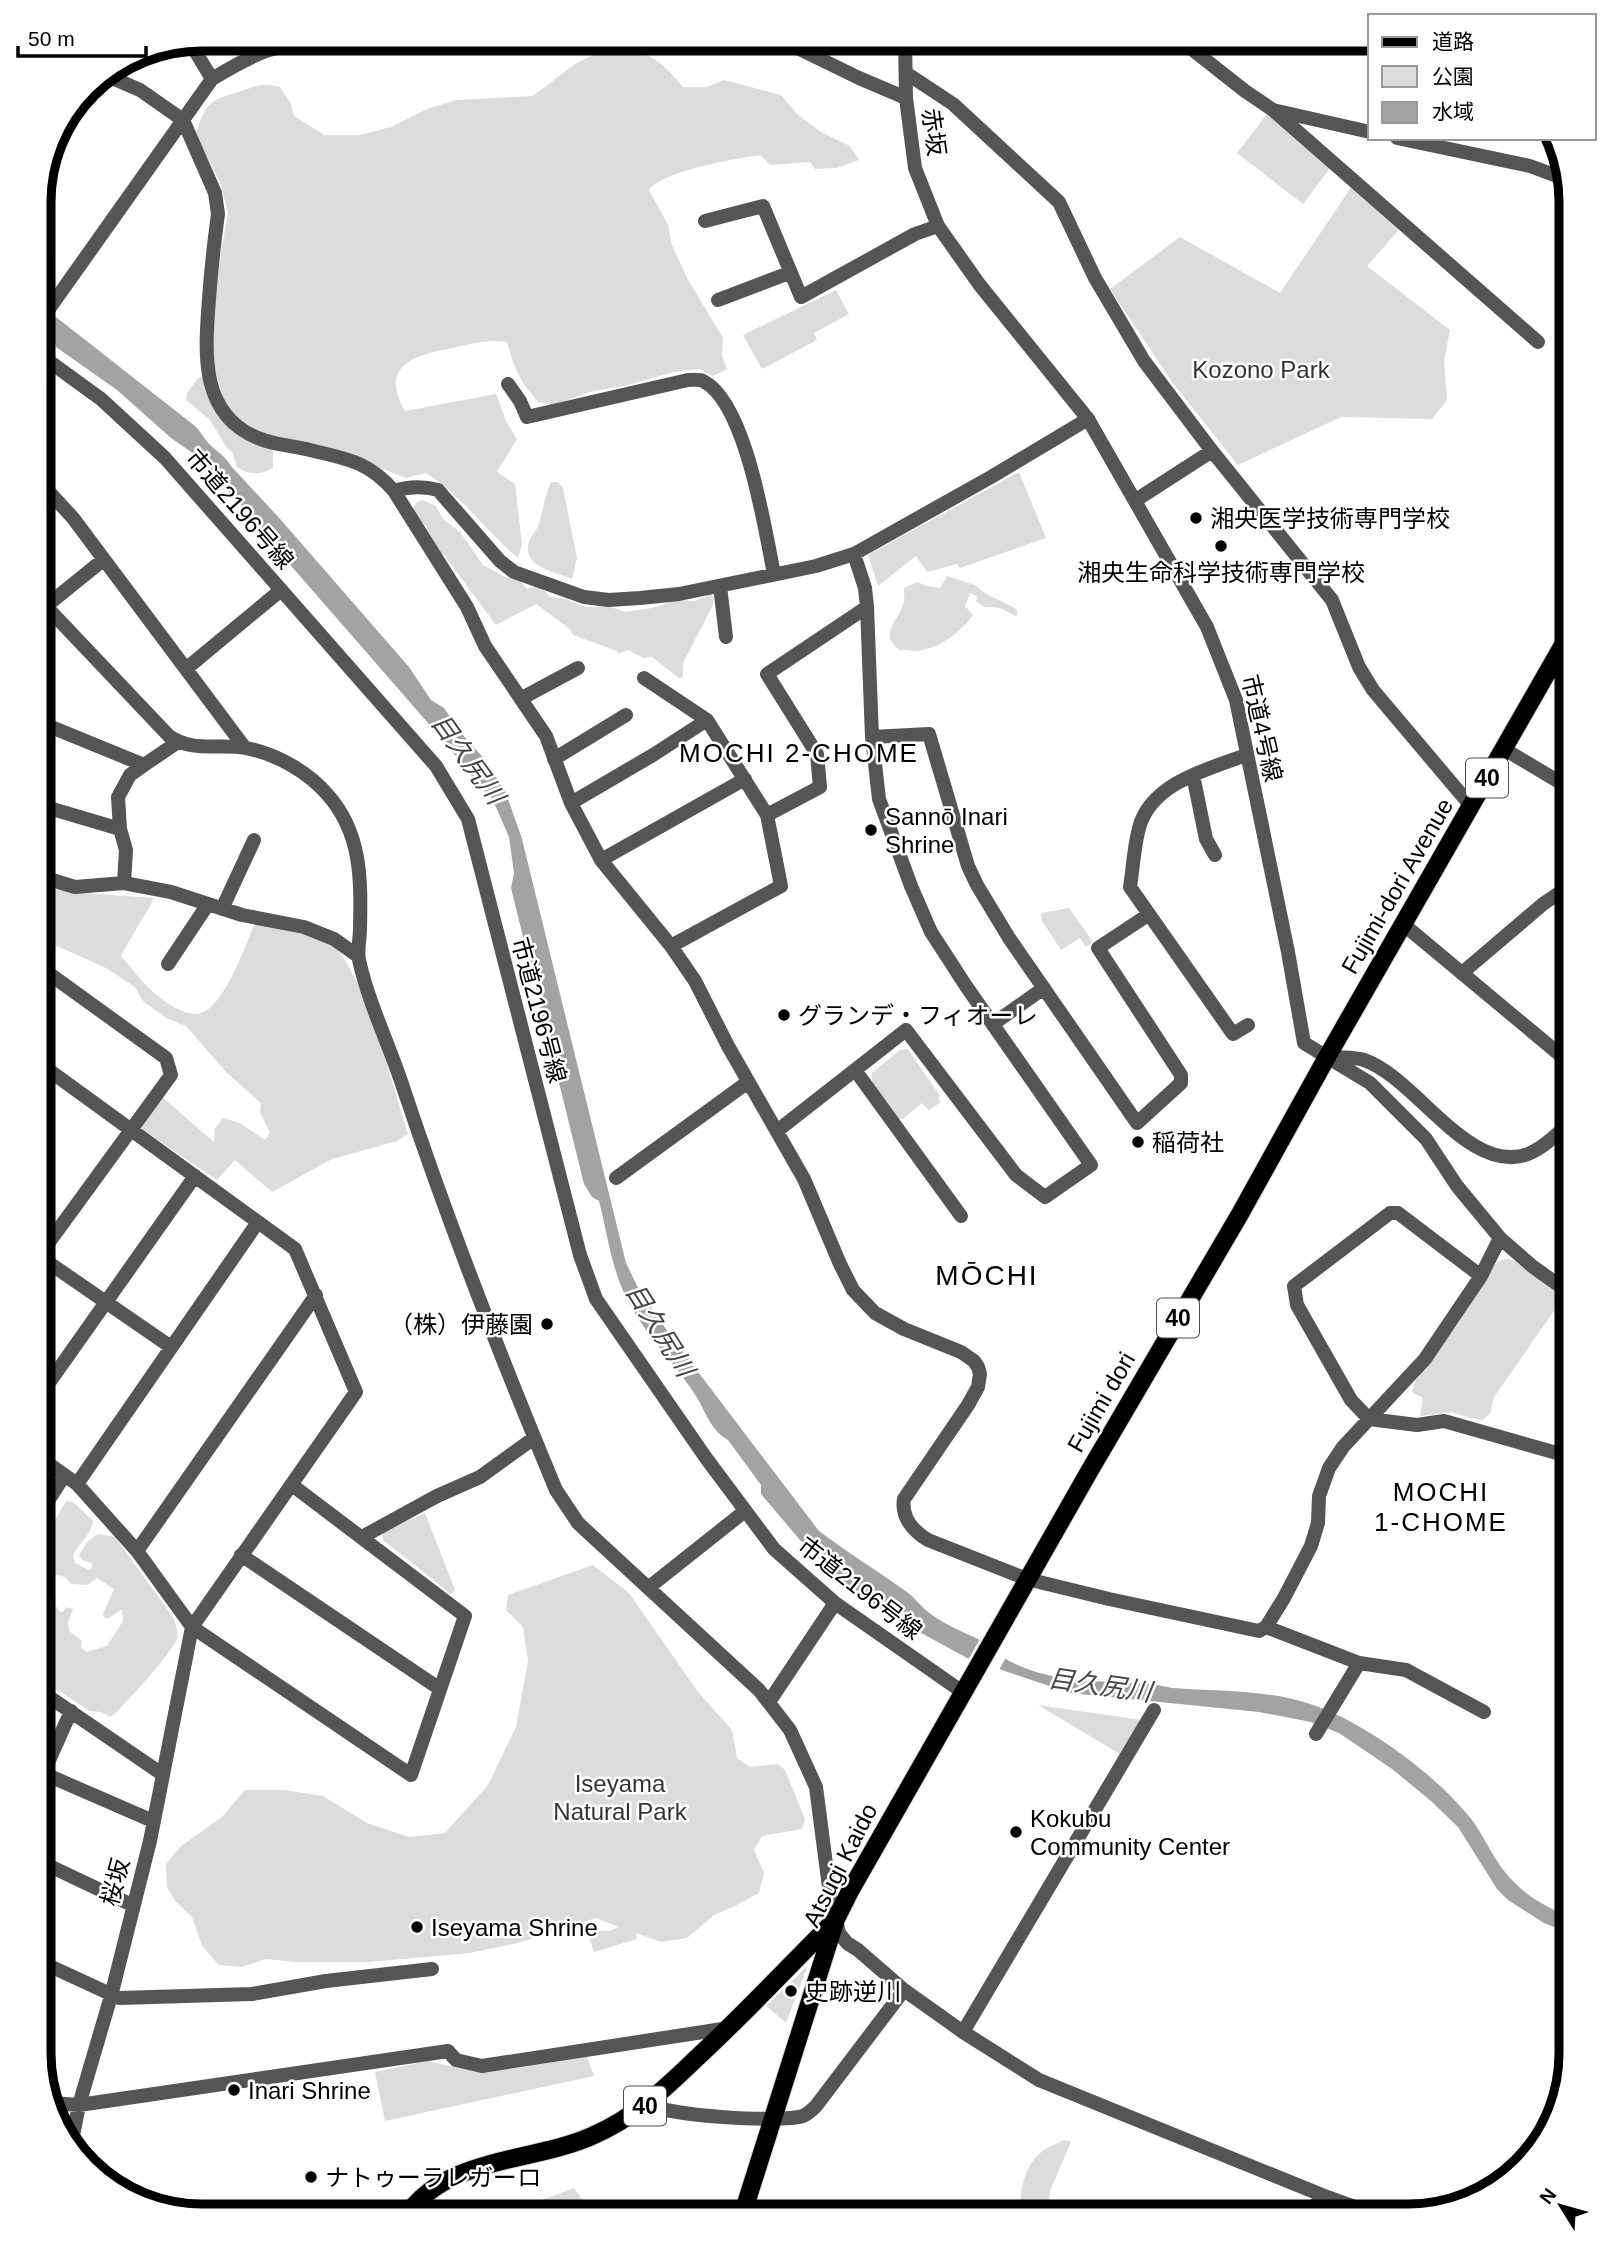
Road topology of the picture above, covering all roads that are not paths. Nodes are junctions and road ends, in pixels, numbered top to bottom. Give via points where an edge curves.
1 (195, 51) edge
2 (266, 51) edge
3 (804, 51) edge
4 (905, 51) edge
5 (1195, 51) edge
6 (906, 73) junction
7 (114, 79) edge
8 (212, 79) junction
9 (906, 98) junction
10 (1273, 110) junction
11 (183, 120) junction
12 (1368, 132) edge
13 (1406, 140) edge
14 (1557, 176) edge
15 (705, 221) dead end
16 (938, 226) junction
17 (789, 273) junction
18 (718, 300) dead end
19 (51, 306) edge
20 (1538, 342) dead end
21 (51, 363) edge
22 (508, 384) dead end
23 (1088, 419) junction
24 (1212, 451) junction
25 (394, 491) junction
26 (51, 494) edge
27 (1136, 500) junction
28 (854, 554) junction
29 (103, 560) junction
30 (774, 574) junction
31 (720, 586) junction
32 (281, 590) junction
33 (51, 599) edge
34 (867, 607) junction
35 (51, 616) edge
36 (726, 637) dead end
37 (1559, 654) edge
38 (187, 668) junction
39 (578, 668) dead end
40 (643, 678) dead end
41 (522, 698) junction
42 (626, 716) dead end
43 (707, 720) junction
44 (51, 727) edge
45 (872, 737) junction
46 (178, 742) junction
47 (245, 748) junction
48 (1504, 749) junction
49 (1246, 755) junction
50 (554, 759) junction
51 (144, 765) junction
52 (1193, 775) junction
53 (745, 779) junction
54 (1559, 781) edge
55 (571, 803) junction
56 (1471, 806) junction
57 (51, 809) edge
58 (767, 815) junction
59 (120, 829) junction
60 (254, 840) dead end
61 (1215, 855) dead end
62 (601, 860) junction
63 (51, 880) edge
64 (124, 884) junction
65 (1559, 894) edge
66 (215, 906) junction
67 (1147, 915) junction
68 (1404, 924) junction
69 (671, 946) junction
70 (358, 956) junction
71 (167, 964) dead end
72 (1462, 973) junction
73 (51, 975) edge
74 (1044, 988) junction
75 (993, 1024) junction
76 (1248, 1025) dead end
77 (1559, 1053) edge
78 (1327, 1056) junction
79 (855, 1070) junction
80 (51, 1071) edge
81 (748, 1082) junction
82 (131, 1128) junction
83 (777, 1131) junction
84 (1559, 1131) edge
85 (195, 1176) junction
86 (616, 1178) dead end
87 (961, 1216) dead end
88 (258, 1222) junction
89 (1500, 1238) junction
90 (51, 1239) edge
91 (51, 1264) edge
92 (1481, 1276) junction
93 (1559, 1285) edge
94 (316, 1296) junction
95 (106, 1302) junction
96 (171, 1347) junction
97 (51, 1380) edge
98 (1369, 1419) junction
99 (534, 1438) junction
100 (1559, 1453) edge
101 (51, 1466) edge
102 (70, 1480) junction
103 (292, 1485) junction
104 (51, 1501) edge
105 (745, 1511) junction
106 (362, 1537) junction
107 (137, 1551) junction
108 (241, 1555) junction
109 (1027, 1579) junction
110 (648, 1588) junction
111 (835, 1603) junction
112 (1266, 1627) junction
113 (192, 1628) junction
114 (1359, 1663) junction
115 (976, 1671) joint
116 (440, 1689) junction
117 (964, 1693) junction
118 (51, 1698) edge
119 (769, 1702) junction
120 (1154, 1710) dead end
121 (71, 1711) junction
122 (1484, 1712) dead end
123 (1316, 1734) dead end
124 (51, 1754) edge
125 (162, 1774) junction
126 (51, 1778) edge
127 (153, 1821) junction
128 (51, 1867) edge
129 (132, 1905) junction
130 (836, 1919) junction
131 (832, 1939) junction
132 (51, 1967) edge
133 (432, 1969) dead end
134 (904, 1990) junction
135 (111, 1996) junction
136 (729, 2028) junction
137 (963, 2032) junction
138 (60, 2104) edge
139 (648, 2104) junction
140 (79, 2105) junction
141 (772, 2119) junction
142 (74, 2133) edge
143 (1322, 2195) junction
144 (416, 2204) edge
145 (746, 2204) edge
146 (1317, 2204) edge
147 (1346, 2204) edge

1 - 8 street
2 - 8 street
3 - 9 street
4 - 6 street, 赤坂
5 - 10 street
6 - 9 street, 赤坂
6 - 24 street via 953,104 1059,202 1095,278 1144,361
7 - 11 street
8 - 11 street
9 - 16 street, 赤坂 via 915,168
10 - 12 street
10 - 20 street
11 - 19 street
11 - 25 street via 215,192 218,214 205,352 208,377 222,410 258,438 353,461 380,474
13 - 14 street
15 - 17 street via 763,206
16 - 17 street via 915,234 801,298
16 - 23 street, 市道4号線
17 - 18 street
21 - 32 street, 市道2196号線 via 102,399 164,458
22 - 30 street via 527,417 688,380 701,380 712,387 749,458
23 - 27 street, 市道4号線
23 - 28 street
24 - 27 street
24 - 56 street via 1332,600 1373,690
25 - 31 street via 424,486 438,490 514,572 584,597 639,598
25 - 41 street via 467,607 485,646
26 - 29 street
27 - 49 street, 市道4号線 via 1212,637 1236,699
28 - 30 street
28 - 34 street
29 - 33 street
29 - 38 street
30 - 31 street
31 - 36 street
32 - 38 street
32 - 105 street, 市道2196号線 via 436,766 468,819 580,1255 596,1299
34 - 45 street
34 - 58 street via 766,674 817,754 820,787
35 - 46 street
37 - 48 main road, Fujimi-dori Avenue / 40
38 - 47 street
39 - 41 street
40 - 43 street
41 - 50 street via 546,736
42 - 50 street
43 - 53 street
43 - 55 street
44 - 51 street
45 - 74 street via 929,734 968,866
45 - 75 street via 879,799 911,886 932,932
46 - 47 street
46 - 51 street
47 - 70 street via 277,758 306,775 344,816 360,866
48 - 54 street
48 - 56 main road, Fujimi-dori Avenue / 40
49 - 52 street
49 - 78 street, 市道4号線 via 1304,1043
50 - 55 street
51 - 59 street via 130,775 118,797
52 - 61 street via 1206,839
52 - 67 street via 1149,805 1139,827 1130,887
53 - 58 street
53 - 62 street
55 - 62 street
56 - 68 main road, Fujimi-dori Avenue / 40
57 - 59 street
58 - 69 street via 781,886
59 - 64 street via 126,850
60 - 66 street
62 - 69 street
63 - 64 street via 75,887
64 - 66 street
65 - 72 street
66 - 70 street via 304,927 334,939
66 - 71 street
67 - 74 street via 1098,948 1181,1075 1181,1083 1137,1123
67 - 76 street via 1234,1034
68 - 72 street
68 - 78 main road, Fujimi-dori Avenue / 40
69 - 81 street via 695,981
70 - 99 street via 440,1197
72 - 77 street
73 - 82 street via 166,1058 171,1075
74 - 75 street
75 - 79 street via 1091,1165 1045,1197 1016,1175 906,1030
78 - 84 street via 1364,1060 1381,1069 1472,1144 1496,1156 1528,1154
78 - 89 street, 市道4号線 via 1370,1083 1426,1139
78 - 109 main road, Fujimi dori / 40
79 - 83 street
79 - 87 street via 905,1126
80 - 82 street
81 - 83 street
81 - 86 street
82 - 85 street
82 - 90 street
83 - 109 street via 813,1197 857,1296 890,1322 961,1352 978,1367 973,1397 904,1499 905,1516 928,1540
85 - 88 street
85 - 95 street
88 - 94 street via 295,1249
88 - 96 street
89 - 92 street
89 - 93 street, 市道4号線
91 - 95 street
92 - 98 street via 1425,1359
92 - 98 street via 1398,1213 1390,1213 1294,1286 1303,1316 1351,1400
94 - 103 street via 356,1392
94 - 107 street
95 - 96 street
95 - 97 street
96 - 102 street
98 - 100 street via 1417,1425 1444,1421
98 - 112 street via 1327,1472 1311,1546
99 - 106 street via 481,1477
99 - 110 street via 556,1490 578,1523
101 - 102 street
102 - 104 street
102 - 107 street
103 - 106 street
103 - 108 street
105 - 110 street
105 - 111 street, 市道2196号線 via 774,1549
106 - 116 street via 465,1616
107 - 113 street
108 - 113 street
108 - 116 street
109 - 112 street via 1259,1631
109 - 115 main road, Fujimi dori / 40
110 - 119 street
111 - 117 street, 市道2196号線
111 - 119 street
112 - 114 street
113 - 116 street via 411,1775
113 - 125 street, 桜坂
114 - 122 street via 1406,1670
114 - 123 street
115 - 117 main road, Atsugi Kaido / 40
117 - 130 main road, Atsugi Kaido / 40
118 - 121 street
119 - 130 street via 790,1730 816,1787
120 - 137 street
121 - 124 street
121 - 125 street
125 - 127 street, 桜坂
126 - 127 street
127 - 129 street, 桜坂
128 - 129 street
129 - 135 street, 桜坂
130 - 131 main road, 40
130 - 131 street via 839,1933
131 - 134 street
131 - 136 main road, 40
131 - 141 main road, Atsugi Kaido / 40
132 - 135 street
133 - 135 street via 252,1994
134 - 137 street
134 - 141 street via 816,2106 805,2116
135 - 140 street, 桜坂
136 - 139 main road, 40
136 - 140 street via 482,2066 456,2060 448,2051
137 - 143 street via 1039,2080
138 - 140 street
139 - 141 street via 663,2110
139 - 144 main road, 40 via 590,2137 441,2183
140 - 142 street, 桜坂
141 - 145 main road, Atsugi Kaido / 40
143 - 146 street
143 - 147 street

